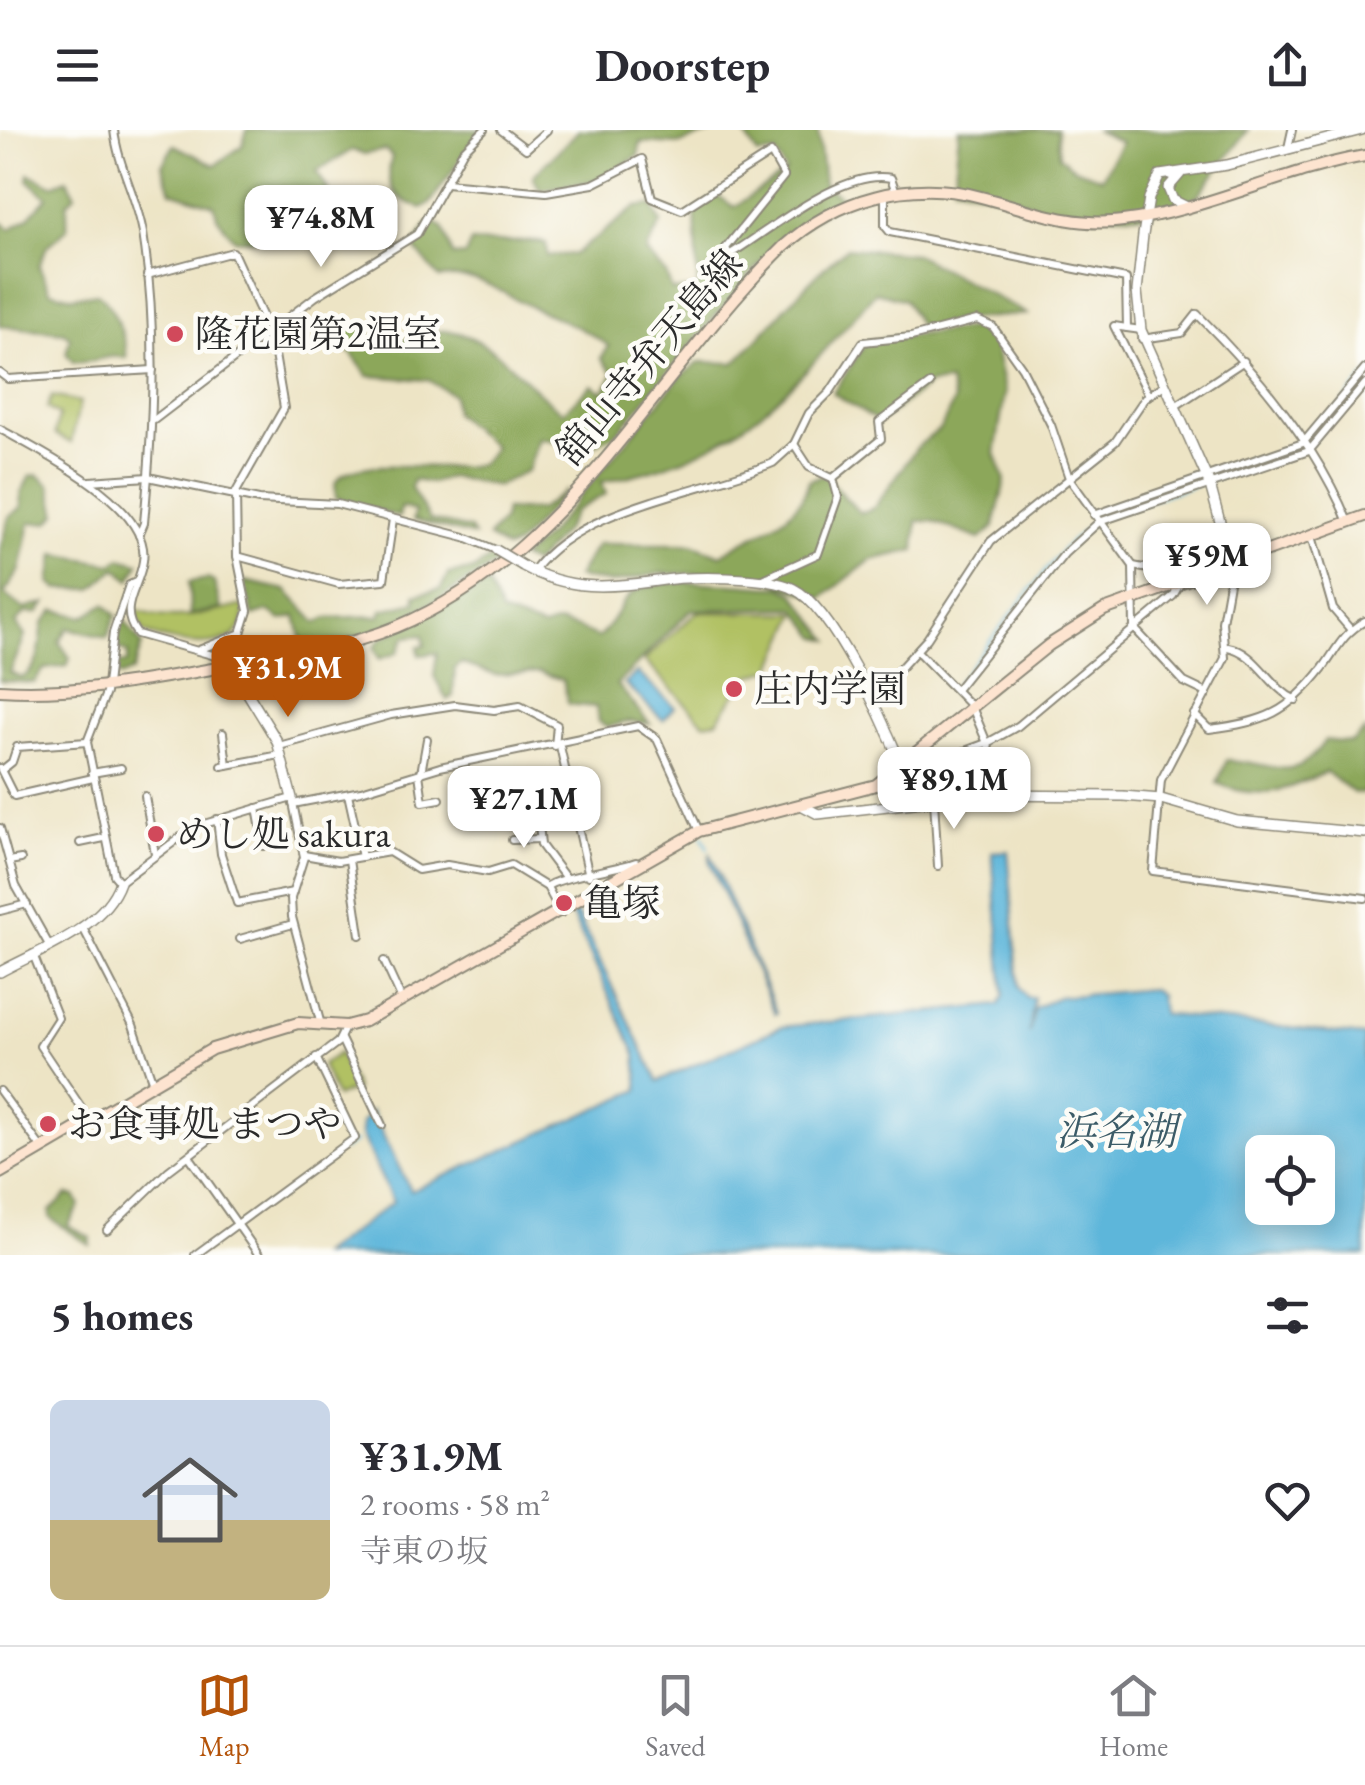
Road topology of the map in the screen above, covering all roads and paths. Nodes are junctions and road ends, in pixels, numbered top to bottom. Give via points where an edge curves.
1 (114, 130) edge
2 (484, 130) edge
3 (501, 130) edge
4 (546, 130) edge
5 (1292, 130) edge
6 (1362, 130) edge
7 (1288, 150) junction
8 (1365, 156) edge
9 (1197, 169) junction
10 (446, 184) junction
11 (890, 193) junction
12 (1186, 206) junction
13 (1145, 218) junction
14 (147, 276) junction
15 (1127, 328) junction
16 (270, 334) junction
17 (1142, 335) junction
18 (1244, 360) junction
19 (1365, 369) edge
20 (153, 370) junction
21 (0, 373) edge
22 (930, 384) dead end
23 (1365, 384) edge
24 (1163, 386) junction
25 (1149, 395) junction
26 (1174, 407) junction
27 (154, 420) junction
28 (0, 429) edge
29 (1303, 443) junction
30 (794, 444) junction
31 (1309, 450) junction
32 (148, 477) junction
33 (833, 478) junction
34 (1069, 478) junction
35 (1208, 480) junction
36 (90, 481) junction
37 (236, 496) junction
38 (1365, 516) edge
39 (393, 518) junction
40 (1096, 519) junction
41 (1348, 522) junction
42 (139, 535) junction
43 (1312, 535) junction
44 (496, 550) joint
45 (238, 556) junction
46 (1133, 566) junction
47 (1232, 566) junction
48 (528, 569) junction
49 (1196, 578) junction
50 (136, 582) junction
51 (756, 582) junction
52 (1180, 583) junction
53 (1134, 598) junction
54 (1365, 622) edge
55 (1134, 628) junction
56 (1350, 630) junction
57 (1228, 646) junction
58 (917, 650) junction
59 (198, 651) junction
60 (230, 666) junction
61 (107, 687) junction
62 (0, 690) edge
63 (956, 690) junction
64 (1207, 693) junction
65 (872, 698) junction
66 (1297, 700) junction
67 (972, 707) junction
68 (1194, 714) junction
69 (223, 733) dead end
70 (427, 739) dead end
71 (87, 742) junction
72 (988, 743) junction
73 (557, 746) junction
74 (280, 750) junction
75 (901, 764) junction
76 (121, 768) dead end
77 (1, 769) edge
78 (420, 773) junction
79 (92, 775) junction
80 (876, 784) junction
81 (348, 794) junction
82 (984, 795) junction
83 (145, 796) dead end
84 (1157, 798) junction
85 (440, 799) dead end
86 (934, 800) junction
87 (292, 801) junction
88 (509, 802) dead end
89 (800, 804) junction
90 (257, 808) junction
91 (217, 818) junction
92 (0, 828) edge
93 (699, 831) junction
94 (1365, 834) edge
95 (104, 838) junction
96 (540, 839) junction
97 (512, 840) dead end
98 (80, 843) dead end
99 (264, 846) dead end
100 (155, 854) junction
101 (304, 855) junction
102 (362, 857) junction
103 (21, 859) dead end
104 (349, 860) junction
105 (9, 862) junction
106 (938, 866) dead end
107 (624, 871) junction
108 (588, 876) junction
109 (565, 877) junction
110 (120, 882) junction
111 (546, 887) junction
112 (293, 892) junction
113 (1365, 898) edge
114 (27, 904) junction
115 (0, 911) edge
116 (562, 913) junction
117 (293, 924) junction
118 (82, 926) junction
119 (360, 935) dead end
120 (240, 939) dead end
121 (48, 944) junction
122 (33, 954) junction
123 (384, 961) dead end
124 (0, 972) edge
125 (402, 1001) junction
126 (321, 1025) junction
127 (346, 1026) junction
128 (341, 1040) junction
129 (316, 1057) junction
130 (153, 1084) junction
131 (0, 1091) edge
132 (89, 1119) junction
133 (382, 1125) dead end
134 (40, 1146) junction
135 (188, 1156) junction
136 (1, 1169) edge
137 (237, 1224) junction
138 (107, 1230) dead end
139 (195, 1255) edge
140 (259, 1255) edge

1 - 14 street via 142,227
2 - 10 street
3 - 4 street via 526,149
5 - 7 street
6 - 7 street
7 - 9 street
8 - 12 main road, 舘山寺弁天島線
9 - 12 street via 1170,182 1173,200
9 - 13 street via 1160,175
10 - 11 street via 546,192 593,184 642,159 652,198 682,210 771,153 784,176 726,248 729,255 774,222 870,176 891,178
10 - 16 street via 417,234 344,276
11 - 13 main road, 舘山寺弁天島線 via 959,192 1084,222
11 - 15 street via 890,232 1126,279
11 - 60 main road, 舘山寺弁天島線 via 826,216 775,254 563,506 492,573 378,634
12 - 13 main road, 舘山寺弁天島線
13 - 17 street via 1137,290
14 - 16 street via 233,252
14 - 20 street
15 - 17 street
15 - 25 street via 1114,326
16 - 27 street
16 - 37 street via 284,408
17 - 18 street via 1182,332 1197,314
17 - 24 street
18 - 26 street
18 - 29 street
19 - 29 street
20 - 21 street via 8,378
20 - 27 street
22 - 33 street via 880,422 882,439
23 - 31 street
24 - 25 street
24 - 26 street
25 - 34 street via 1115,442
26 - 35 street
27 - 32 street
28 - 36 street
29 - 31 street
29 - 35 street
30 - 33 street via 809,467
30 - 34 street via 809,412 863,342 976,320 994,327 1022,368
30 - 48 street via 765,467 590,524
31 - 35 street
31 - 41 street
32 - 36 street
32 - 37 street
32 - 42 street
33 - 51 street via 838,497 818,554
34 - 40 street
34 - 58 street via 991,541
35 - 40 street
35 - 47 street
36 - 42 street
37 - 39 street via 328,503
37 - 45 street
38 - 41 main road
39 - 44 street
39 - 45 street via 384,580 339,584
40 - 46 street
40 - 63 street
41 - 43 main road
42 - 50 street via 144,554
43 - 47 main road
43 - 56 street via 1333,608
44 - 48 street, bridge
45 - 59 street via 248,611 242,633
46 - 49 street
46 - 53 street
47 - 49 main road
47 - 57 street via 1222,622
48 - 51 street via 598,588 672,578
49 - 52 main road
50 - 59 street via 127,613 137,634
50 - 61 street via 120,609
51 - 65 street via 785,585 807,598
52 - 53 main road
52 - 55 street
53 - 55 street
53 - 67 main road via 1062,635
54 - 56 street
55 - 64 street via 1184,682
55 - 72 street via 1018,726
56 - 66 street
57 - 64 street
57 - 66 street
58 - 63 street
58 - 65 street
59 - 60 street
60 - 61 main road, 舘山寺弁天島線
60 - 74 street
61 - 62 main road, 舘山寺弁天島線
61 - 71 street
63 - 67 street
64 - 68 street
65 - 75 street
66 - 68 street via 1268,718 1232,726 1208,729
67 - 72 street
67 - 75 main road
68 - 84 street
69 - 74 street via 225,765
70 - 78 street
71 - 77 street via 16,747 12,762
71 - 79 street
72 - 80 street
72 - 82 street
73 - 74 street via 557,725 523,707 460,705 391,715
73 - 78 street
73 - 93 street via 632,726 649,730
73 - 108 street
74 - 87 street
75 - 80 main road
76 - 79 street
77 - 79 street via 14,796
78 - 81 street
78 - 85 street via 424,803
79 - 95 street
80 - 89 main road
81 - 87 street
81 - 102 street
82 - 84 street
82 - 86 street
83 - 100 street
84 - 94 street via 1237,821
84 - 113 street via 1156,874
86 - 89 street via 818,814
86 - 106 street
87 - 90 street
87 - 101 street
88 - 96 street via 538,802
89 - 93 main road
90 - 91 street
90 - 99 street
91 - 100 street
91 - 112 street via 238,904
92 - 105 street
93 - 107 main road
95 - 98 street
95 - 110 street
96 - 97 street
96 - 109 street
100 - 110 street
101 - 104 street
101 - 112 street
102 - 104 street
102 - 111 street via 390,852 418,870 446,864 488,872 511,865
103 - 105 street
104 - 119 street
105 - 114 street
107 - 108 street
107 - 116 main road
108 - 109 street
109 - 111 street
110 - 118 street via 112,902
111 - 116 street
112 - 117 street
114 - 115 street
114 - 121 street
116 - 125 main road
117 - 120 street
117 - 126 street
118 - 121 street
118 - 130 street via 132,1025
121 - 122 street
122 - 124 street
122 - 132 street via 58,1018 40,1046
123 - 125 street
125 - 127 main road
126 - 127 main road
126 - 130 main road via 292,1024 220,1046
127 - 128 street
128 - 129 street
128 - 133 street
129 - 135 street
129 - 137 street via 356,1138
130 - 132 main road
131 - 134 street
132 - 134 main road
134 - 136 main road
135 - 137 street
135 - 138 street
137 - 139 street
137 - 140 street

